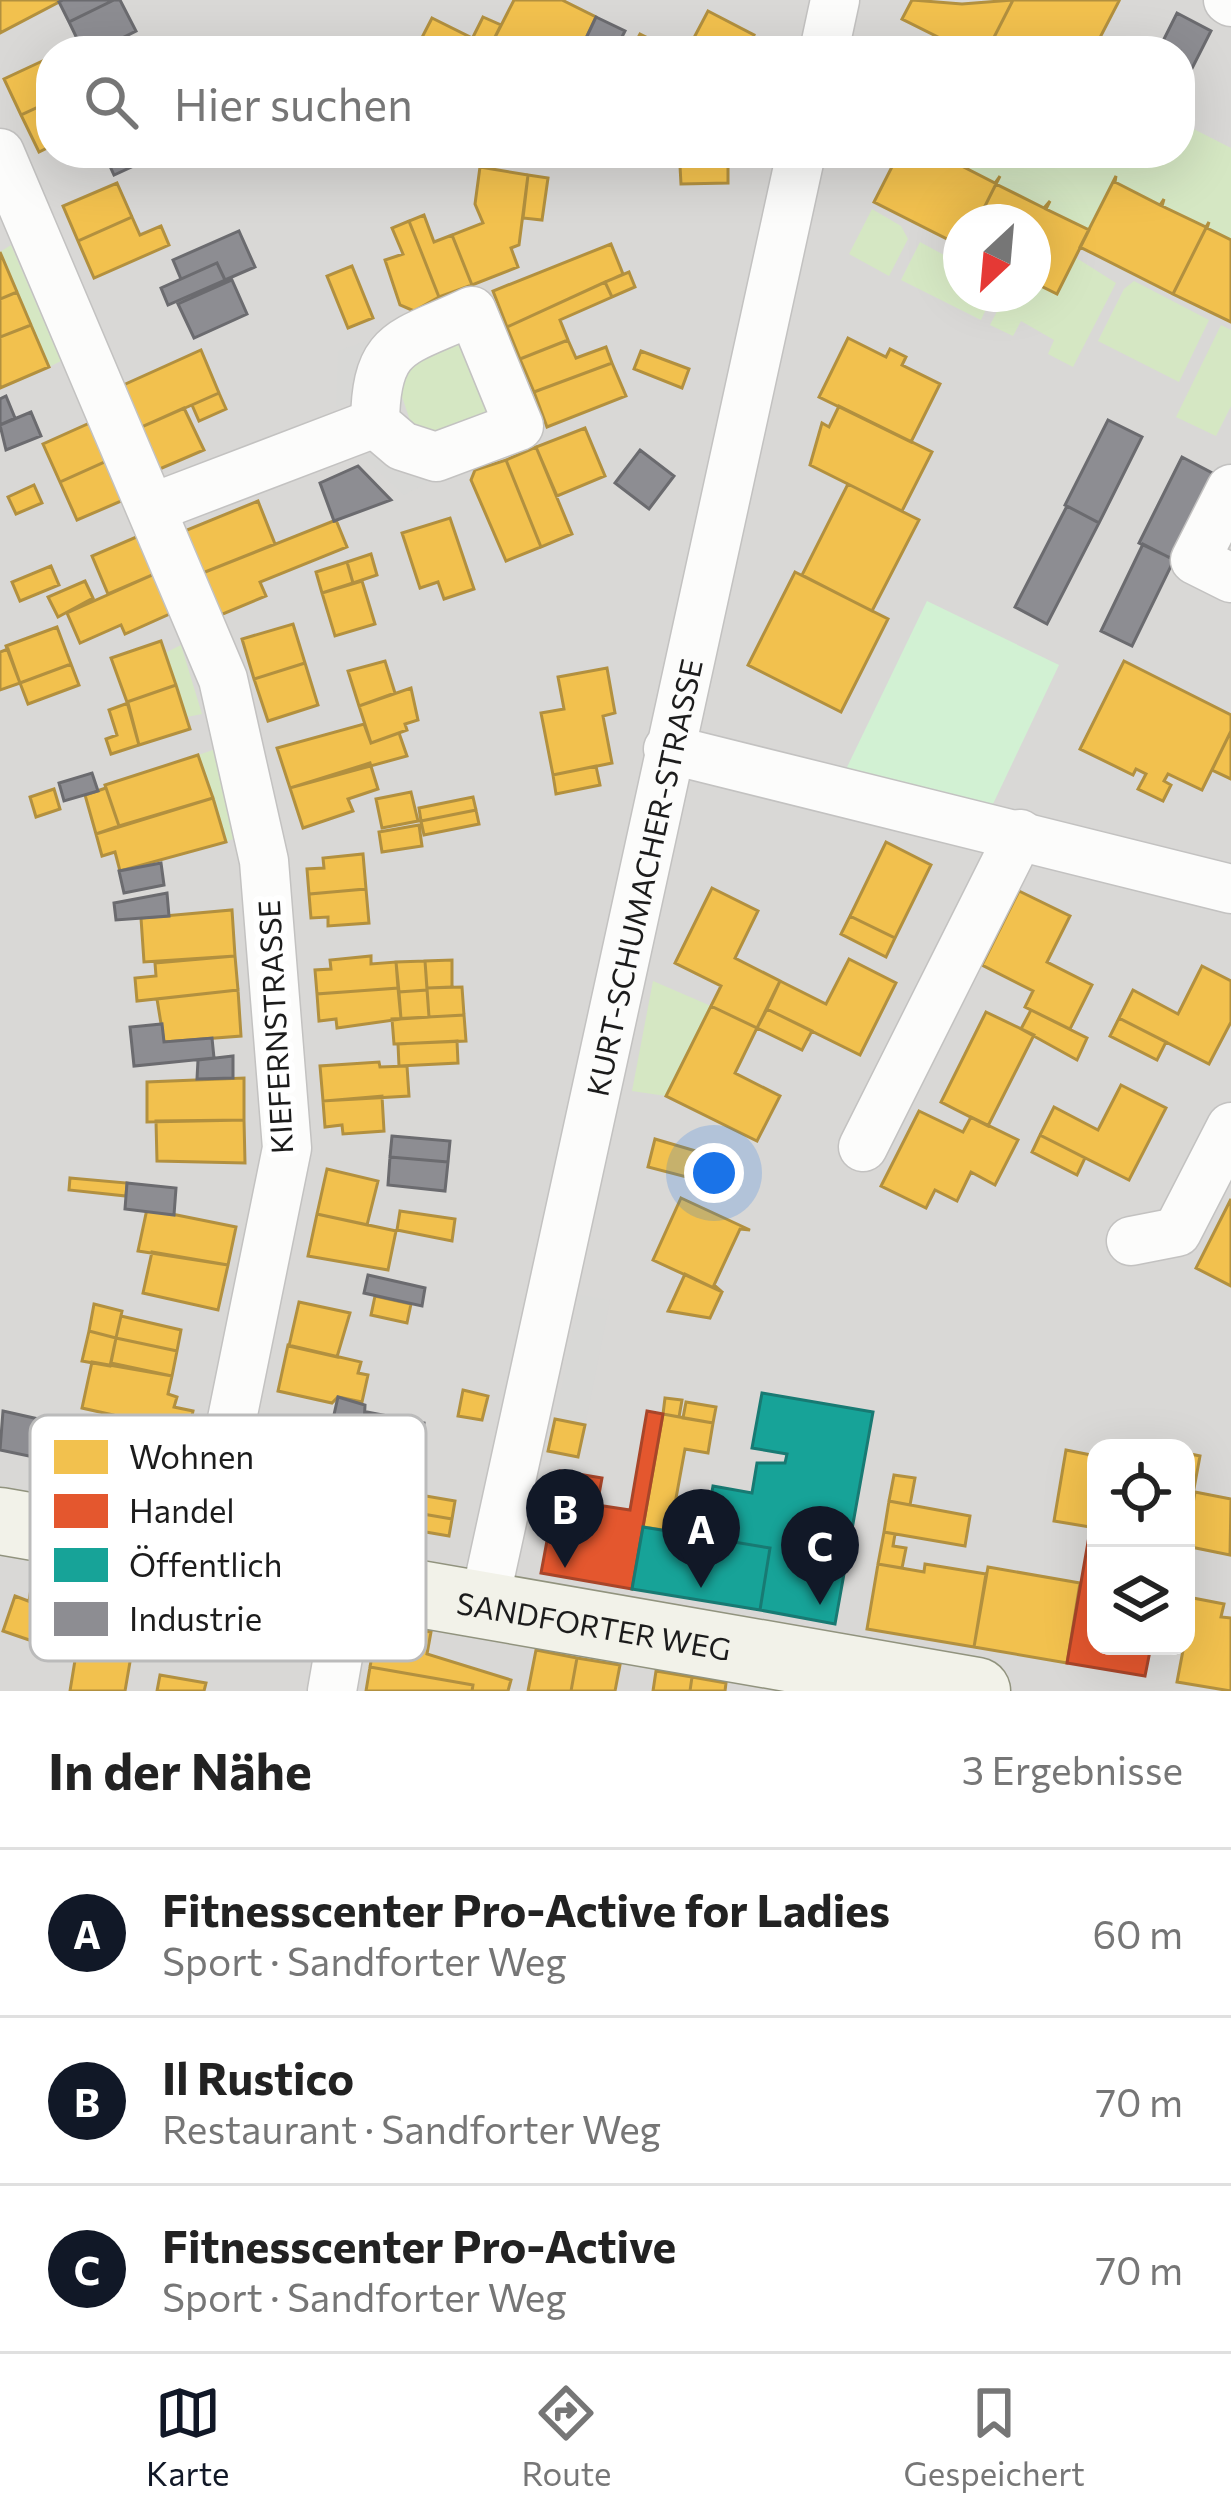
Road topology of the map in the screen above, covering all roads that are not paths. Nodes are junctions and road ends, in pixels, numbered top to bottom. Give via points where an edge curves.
1 (835, 0) edge
2 (827, 36) edge
3 (0, 154) edge
4 (799, 168) edge
5 (376, 423) dead end
6 (1231, 488) edge
7 (152, 508) junction
8 (1231, 578) edge
9 (668, 749) junction
10 (1020, 834) junction
11 (1231, 889) edge
12 (1231, 1127) edge
13 (863, 1148) dead end
14 (1131, 1240) dead end
15 (232, 1415) edge
16 (0, 1521) edge
17 (30, 1526) edge
18 (426, 1595) edge
19 (484, 1604) junction
20 (337, 1661) edge
21 (332, 1691) edge
22 (977, 1691) edge

1 - 2 street
3 - 7 street, KIEFERNSTRASSE
4 - 9 street, KURT-SCHUMACHER-STRASSE
5 - 7 street
6 - 8 street via 1195,560
7 - 15 street, KIEFERNSTRASSE via 224,679 264,861 287,1148
9 - 10 street
9 - 19 street, KURT-SCHUMACHER-STRASSE
10 - 11 street
10 - 13 street
12 - 14 street via 1177,1232
16 - 17 street, SANDFORTER WEG
18 - 19 street, SANDFORTER WEG
19 - 22 street, SANDFORTER WEG
20 - 21 street

